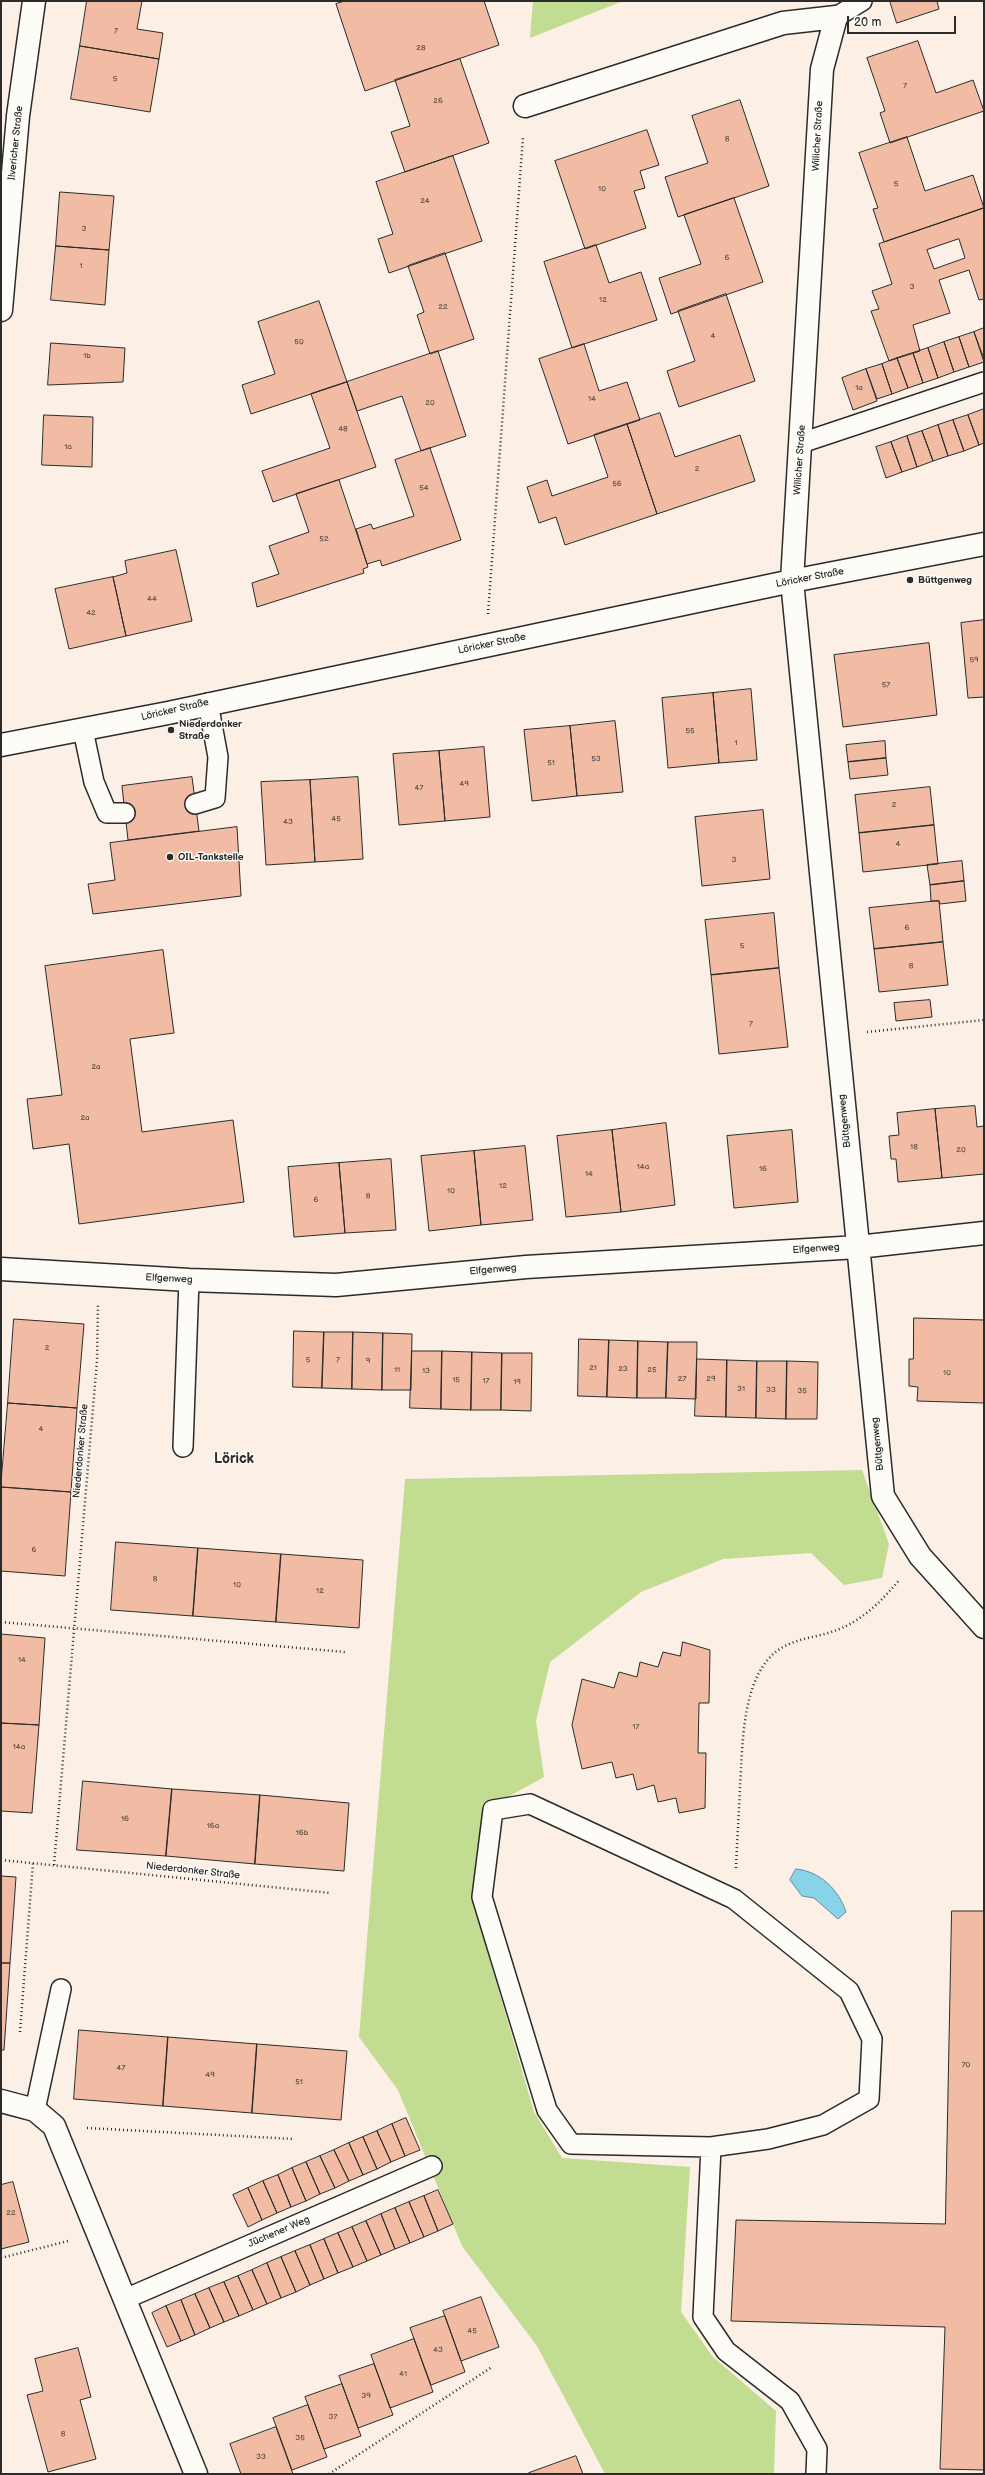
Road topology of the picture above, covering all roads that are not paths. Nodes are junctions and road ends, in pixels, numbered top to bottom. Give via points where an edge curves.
1 (34, 1) edge
2 (862, 1) edge
3 (836, 17) junction
4 (525, 106) road end
5 (3, 249) edge
6 (1, 310) edge
7 (984, 382) edge
8 (801, 443) junction
9 (984, 544) edge
10 (792, 581) junction
11 (208, 703) junction
12 (83, 730) junction
13 (1, 745) edge
14 (195, 804) dead end
15 (125, 813) dead end
16 (984, 1233) edge
17 (858, 1246) junction
18 (1, 1269) edge
19 (189, 1280) junction
20 (183, 1447) dead end
21 (984, 1628) edge
22 (61, 1989) dead end
23 (1, 2101) edge
24 (35, 2110) junction
25 (711, 2147) junction
26 (432, 2166) dead end
27 (125, 2299) junction
28 (196, 2474) edge
29 (816, 2474) edge

1 - 5 street, Ilvericher Straße
2 - 3 lane
3 - 4 street via 783,23
3 - 8 street, Willicher Straße via 822,70
5 - 6 street, Ilvericher Straße
7 - 8 lane
8 - 10 street, Willicher Straße
9 - 10 street, Löricker Straße
10 - 11 street, Löricker Straße
10 - 17 street, Büttgenweg
11 - 12 street, Löricker Straße
11 - 14 lane via 218,757 214,798
12 - 13 street, Löricker Straße
12 - 15 lane via 94,782 107,813
16 - 17 street, Elfgenweg
17 - 19 street, Elfgenweg via 526,1267 336,1284
17 - 21 street, Büttgenweg via 883,1496 920,1556
18 - 19 street, Elfgenweg
19 - 20 lane
22 - 24 lane
23 - 24 street
24 - 27 street via 54,2126
25 - 25 lane via 768,2139 823,2125 869,2099 872,2039 849,1991 734,1899 530,1804 493,1810 482,1897 547,2110 572,2144
25 - 29 lane via 703,2317 726,2351 790,2401 817,2449
26 - 27 lane, Jüchener Weg
27 - 28 street

